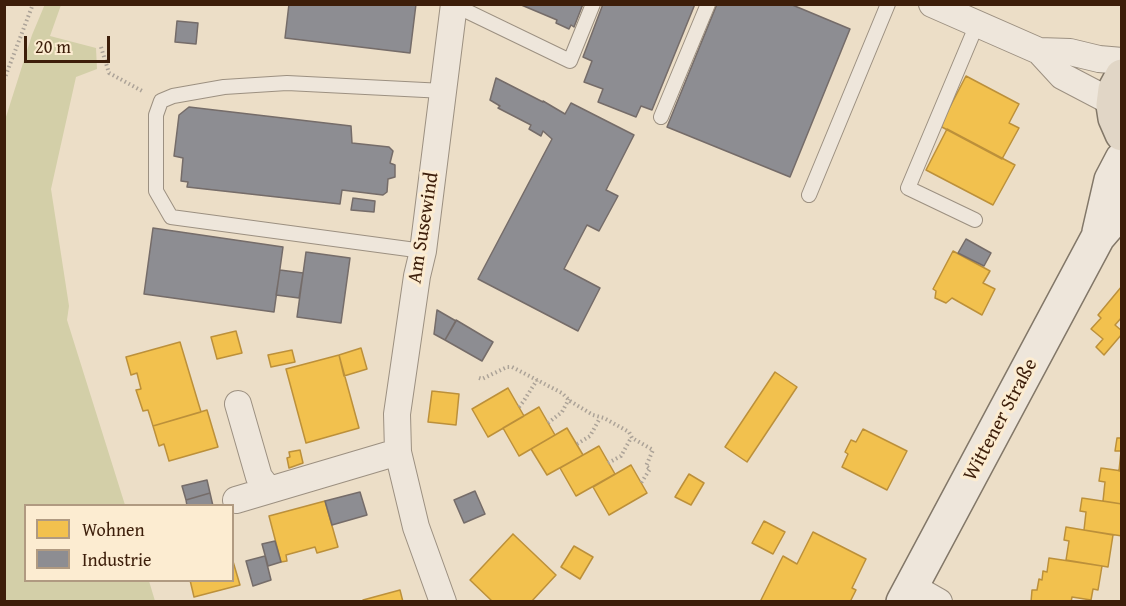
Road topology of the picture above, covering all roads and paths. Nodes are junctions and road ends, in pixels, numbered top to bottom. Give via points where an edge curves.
1 (33, 4) edge
2 (593, 4) edge
3 (708, 4) edge
4 (888, 4) edge
5 (932, 4) edge
6 (454, 5) edge
7 (977, 24) junction
8 (101, 47) dead end
9 (1039, 51) junction
10 (1122, 61) edge
11 (4, 80) edge
12 (444, 91) junction
13 (161, 101) junction
14 (1119, 105) edge
15 (661, 117) dead end
16 (1122, 159) edge
17 (809, 195) dead end
18 (1122, 209) edge
19 (975, 220) dead end
20 (1098, 237) junction
21 (423, 251) junction
22 (479, 378) dead end
23 (537, 380) junction
24 (569, 399) junction
25 (238, 404) dead end
26 (519, 407) dead end
27 (600, 418) junction
28 (548, 423) dead end
29 (632, 438) junction
30 (577, 444) dead end
31 (398, 452) junction
32 (608, 463) dead end
33 (641, 483) dead end
34 (269, 490) junction
35 (236, 500) dead end
36 (917, 596) edge
37 (443, 602) edge

1 - 11 path
2 - 6 lane via 570,61
3 - 15 lane
4 - 17 lane
5 - 7 street
6 - 12 street, Am Susewind
7 - 9 street
7 - 19 lane via 908,188
8 - 13 path via 109,73
9 - 10 street
9 - 14 street via 1062,76
12 - 13 lane via 287,83 224,87
12 - 21 street, Am Susewind
13 - 21 lane via 156,115 156,192 171,217
16 - 20 main road, Wittener Straße via 1112,180
18 - 20 main road, Wittener Straße
20 - 36 main road, Wittener Straße
21 - 31 street, Am Susewind via 397,414
22 - 23 path via 512,367
23 - 24 path
23 - 26 path
24 - 27 path
24 - 28 path via 562,412
25 - 34 street via 259,477
27 - 29 path via 629,432
27 - 30 path via 590,436
29 - 32 path via 621,456
29 - 33 path via 653,450 646,466 650,469
31 - 34 street
31 - 37 street, Am Susewind via 416,527
34 - 35 street

